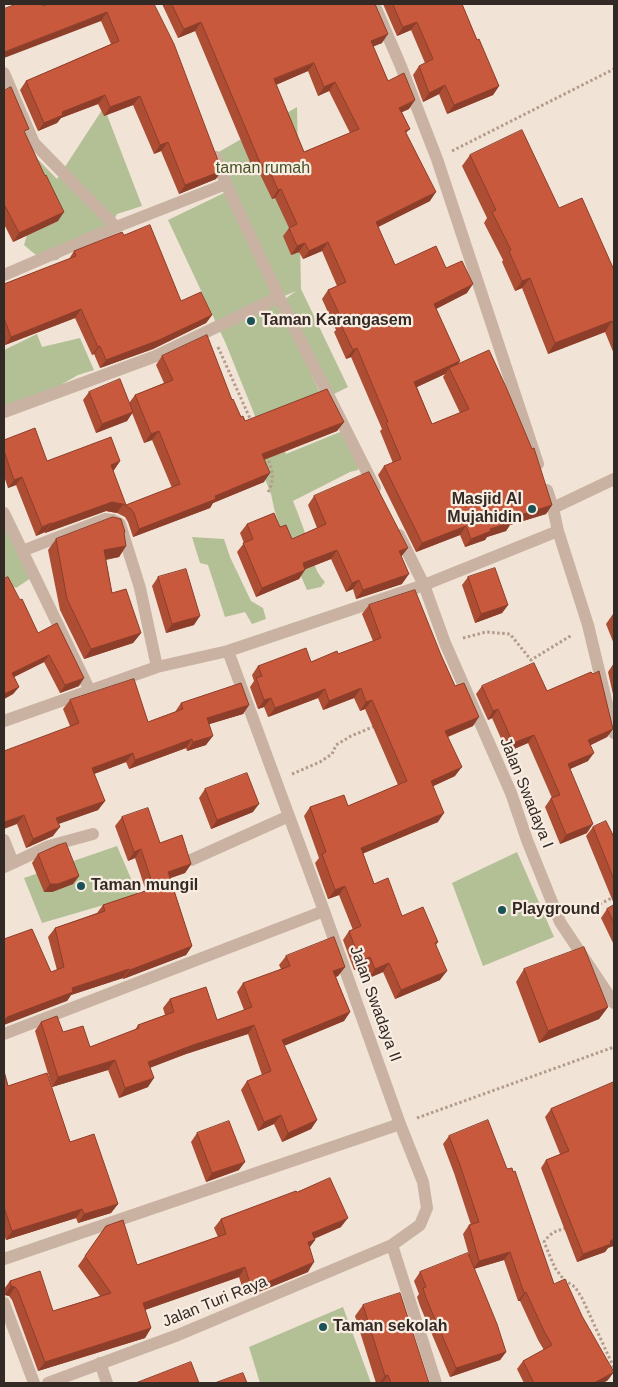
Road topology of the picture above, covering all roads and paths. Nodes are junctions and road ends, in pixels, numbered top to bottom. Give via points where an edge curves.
1 (374, 4) edge
2 (614, 69) edge
3 (4, 73) edge
4 (213, 148) edge
5 (437, 158) junction
6 (226, 184) junction
7 (116, 227) junction
8 (4, 275) edge
9 (279, 297) junction
10 (211, 330) junction
11 (4, 412) edge
12 (254, 426) edge
13 (265, 452) edge
14 (614, 478) edge
15 (268, 492) dead end
16 (382, 500) edge
17 (553, 508) junction
18 (4, 513) edge
19 (394, 526) edge
20 (558, 531) junction
21 (22, 551) junction
22 (424, 585) junction
23 (588, 625) junction
24 (445, 642) junction
25 (228, 651) junction
26 (157, 667) junction
27 (90, 691) junction
28 (4, 721) edge
29 (383, 723) edge
30 (614, 733) edge
31 (276, 781) junction
32 (289, 816) junction
33 (93, 834) dead end
34 (4, 840) edge
35 (191, 860) edge
36 (9, 865) edge
37 (614, 897) edge
38 (324, 911) junction
39 (560, 922) junction
40 (614, 1003) edge
41 (4, 1034) edge
42 (614, 1047) edge
43 (400, 1124) junction
44 (570, 1226) edge
45 (536, 1240) edge
46 (544, 1242) junction
47 (392, 1245) junction
48 (4, 1259) edge
49 (4, 1302) edge
50 (100, 1364) junction
51 (614, 1368) edge
52 (34, 1383) edge
53 (48, 1383) edge
54 (107, 1383) edge
55 (436, 1383) edge

1 - 5 street
2 - 5 path
3 - 7 street via 34,143
4 - 6 street
5 - 17 street
6 - 7 street
6 - 9 street
7 - 8 street
9 - 10 street
9 - 16 street
10 - 11 street via 156,356
10 - 12 path
13 - 15 path via 273,481
14 - 17 street
17 - 20 street
18 - 21 street
19 - 22 street, Jalan Swadaya I
20 - 22 street
20 - 23 street
21 - 26 street via 105,518 120,524 140,588
21 - 27 street
22 - 24 street, Jalan Swadaya I
22 - 25 street
23 - 24 path via 531,660 510,634 486,632
23 - 30 street
24 - 39 street, Jalan Swadaya I via 512,793
25 - 26 street
25 - 31 street, Jalan Swadaya II
26 - 27 street
27 - 28 street
29 - 31 path via 336,744 332,754 320,762
31 - 32 street, Jalan Swadaya II
32 - 35 street
32 - 38 street, Jalan Swadaya II
33 - 36 street via 50,846
34 - 36 street
37 - 39 path
38 - 41 street
38 - 43 street, Jalan Swadaya II
39 - 40 street, Jalan Swadaya I
42 - 43 path
43 - 47 street, Jalan Swadaya II via 423,1182 427,1208 420,1225
43 - 48 street
44 - 46 path via 548,1235
45 - 46 path
46 - 51 path via 555,1268 564,1280 575,1286 582,1298
47 - 50 street, Jalan Turi Raya via 178,1336
47 - 55 street
49 - 52 street
50 - 53 street, Jalan Turi Raya
50 - 54 street

